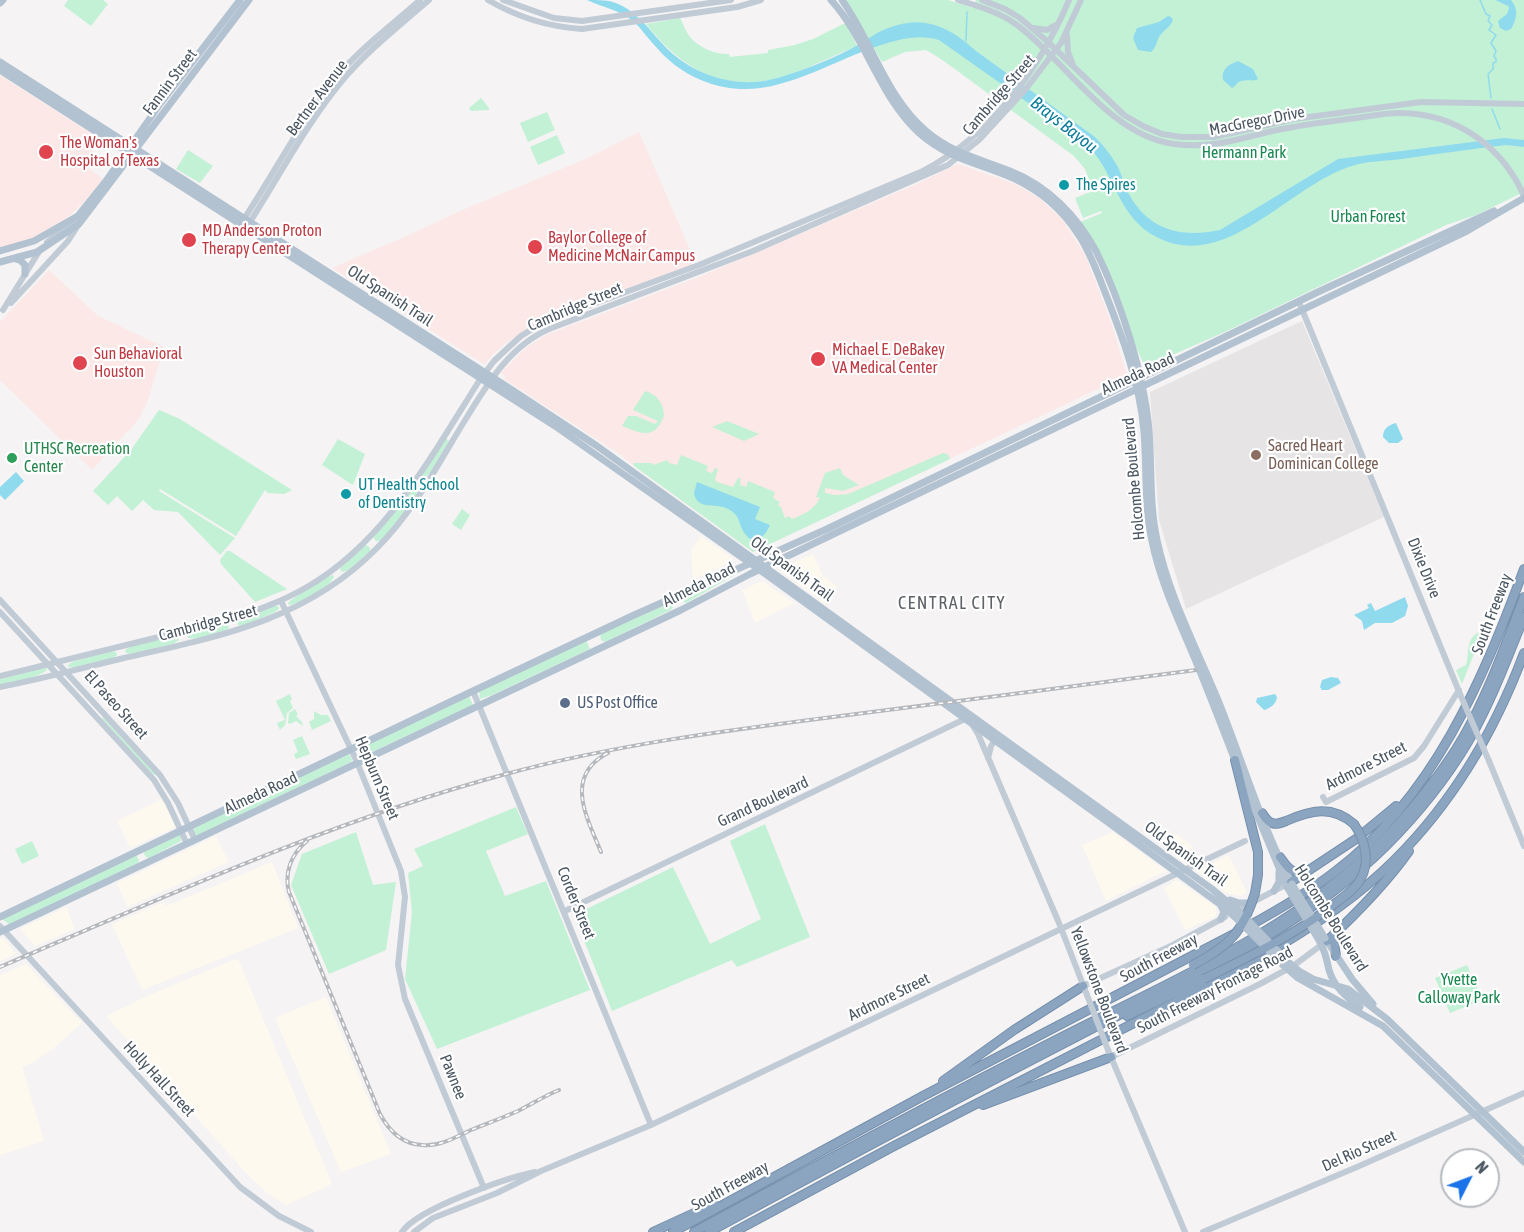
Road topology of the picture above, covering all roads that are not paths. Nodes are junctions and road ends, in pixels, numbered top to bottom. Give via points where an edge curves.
1 (240, 0) edge
2 (249, 0) edge
3 (424, 0) edge
4 (489, 0) edge
5 (503, 0) edge
6 (679, 0) edge
7 (731, 0) edge
8 (761, 0) edge
9 (831, 0) edge
10 (842, 0) edge
11 (958, 0) edge
12 (982, 0) edge
13 (1069, 0) edge
14 (1081, 0) edge
15 (685, 5) edge
16 (508, 11) junction
17 (531, 11) junction
18 (686, 15) junction
19 (1060, 21) junction
20 (1032, 28) junction
21 (856, 29) junction
22 (1067, 33) junction
23 (1048, 42) junction
24 (1044, 49) junction
25 (1054, 53) junction
26 (0, 62) edge
27 (1075, 69) junction
28 (0, 70) edge
29 (1035, 70) junction
30 (18, 77) junction
31 (25, 86) junction
32 (42, 89) junction
33 (1010, 103) junction
34 (1524, 104) edge
35 (1398, 105) junction
36 (67, 109) junction
37 (1398, 113) junction
38 (996, 114) junction
39 (992, 128) junction
40 (1205, 138) junction
41 (1203, 146) junction
42 (131, 151) junction
43 (957, 155) junction
44 (1524, 197) edge
45 (1505, 208) junction
46 (78, 220) junction
47 (245, 223) junction
48 (0, 251) edge
49 (38, 252) junction
50 (16, 259) junction
51 (1386, 260) junction
52 (0, 262) edge
53 (1389, 268) junction
54 (25, 274) junction
55 (1299, 302) junction
56 (1303, 310) junction
57 (1, 312) edge
58 (534, 327) junction
59 (1239, 332) junction
60 (538, 334) junction
61 (1242, 339) junction
62 (483, 375) junction
63 (491, 380) junction
64 (1139, 384) junction
65 (415, 478) junction
66 (426, 484) junction
67 (697, 522) junction
68 (758, 561) junction
69 (750, 564) junction
70 (766, 566) junction
71 (334, 569) junction
72 (1524, 569) edge
73 (758, 570) junction
74 (342, 578) junction
75 (675, 597) junction
76 (1524, 597) edge
77 (0, 600) edge
78 (806, 600) junction
79 (281, 601) junction
80 (681, 610) junction
81 (0, 612) edge
82 (287, 613) junction
83 (1524, 617) edge
84 (232, 619) junction
85 (234, 631) junction
86 (182, 633) junction
87 (592, 635) junction
88 (185, 644) junction
89 (121, 647) junction
90 (34, 648) junction
91 (599, 648) junction
92 (1524, 653) edge
93 (124, 658) junction
94 (886, 659) junction
95 (58, 662) junction
96 (49, 664) junction
97 (31, 668) junction
98 (81, 669) junction
99 (68, 672) junction
100 (58, 674) junction
101 (0, 676) edge
102 (78, 683) junction
103 (0, 687) edge
104 (473, 691) junction
105 (1459, 692) junction
106 (479, 704) junction
107 (103, 711) junction
108 (972, 715) junction
109 (97, 717) junction
110 (965, 720) junction
111 (972, 725) junction
112 (996, 738) junction
113 (351, 749) junction
114 (988, 758) junction
115 (1235, 760) junction
116 (357, 762) junction
117 (160, 775) junction
118 (154, 780) junction
119 (1414, 791) junction
120 (1323, 797) dead end
121 (1262, 813) junction
122 (1429, 823) junction
123 (189, 826) junction
124 (181, 830) junction
125 (1137, 839) junction
126 (195, 840) junction
127 (1245, 841) dead end
128 (187, 844) junction
129 (1524, 846) edge
130 (140, 850) junction
131 (1280, 857) junction
132 (146, 863) junction
133 (1278, 866) junction
134 (1185, 869) junction
135 (1310, 870) junction
136 (1178, 873) junction
137 (1289, 884) junction
138 (1274, 891) junction
139 (1220, 899) junction
140 (1251, 903) junction
141 (565, 912) junction
142 (1238, 914) junction
143 (0, 917) edge
144 (1221, 919) junction
145 (1061, 929) junction
146 (1, 930) edge
147 (1326, 940) junction
148 (1336, 956) joint
149 (1287, 965) junction
150 (399, 976) joint
151 (1083, 986) junction
152 (1336, 986) junction
153 (1385, 1023) junction
154 (1110, 1053) junction
155 (1002, 1071) junction
156 (1524, 1093) edge
157 (923, 1096) junction
158 (1478, 1113) junction
159 (937, 1124) junction
160 (651, 1125) junction
161 (1524, 1152) edge
162 (1524, 1162) edge
163 (541, 1171) junction
164 (773, 1177) junction
165 (484, 1188) junction
166 (431, 1215) junction
167 (311, 1232) edge
168 (402, 1232) edge
169 (414, 1232) edge
170 (653, 1232) edge
171 (673, 1232) edge
172 (694, 1232) edge
173 (710, 1232) edge
174 (734, 1232) edge
175 (1185, 1232) edge
176 (1203, 1232) edge

1 - 42 main road, Fannin Street via 160,104
2 - 42 main road, Fannin Street
3 - 47 street, Bertner Avenue via 342,81
3 - 47 street, Bertner Avenue via 366,46 336,78
4 - 16 street
5 - 17 street
6 - 15 street
7 - 15 street
8 - 18 street
9 - 21 main road, Holcombe Boulevard
10 - 21 main road, Holcombe Boulevard
11 - 24 street, MacGregor Drive via 1010,20
12 - 20 street, MacGregor Drive via 1012,13
13 - 19 street, Cambridge Street
14 - 22 street, Cambridge Street
15 - 17 street via 582,21
15 - 18 street
16 - 17 street
16 - 18 street via 565,28 582,29
19 - 20 street via 1047,30
19 - 23 street, Cambridge Street
20 - 23 street, MacGregor Drive
21 - 43 main road, Holcombe Boulevard via 899,102 914,120
22 - 25 street, Cambridge Street
22 - 27 street via 1068,52
23 - 24 street, Cambridge Street
23 - 25 street, MacGregor Drive
24 - 25 street, MacGregor Drive
24 - 29 street, Cambridge Street
25 - 27 street, MacGregor Drive
25 - 29 street, Cambridge Street
25 - 41 street, MacGregor Drive via 1103,107 1131,128 1160,141
26 - 30 main road, Old Spanish Trail
27 - 40 street, MacGregor Drive via 1133,121 1162,134
28 - 30 main road, Old Spanish Trail
29 - 33 street, Cambridge Street
30 - 31 main road, Old Spanish Trail
30 - 32 main road, Old Spanish Trail
31 - 32 main road
31 - 36 main road, Old Spanish Trail
32 - 36 main road, Old Spanish Trail
33 - 38 street, Cambridge Street
33 - 39 street, Cambridge Street
34 - 35 street, MacGregor Drive via 1445,101
35 - 37 street
35 - 40 street, MacGregor Drive via 1294,119
36 - 42 main road, Old Spanish Trail
37 - 41 street, MacGregor Drive via 1293,127
37 - 44 street, MacGregor Drive via 1434,117 1481,139 1502,159
38 - 39 street
38 - 43 street, Cambridge Street
39 - 43 street, Cambridge Street
40 - 41 street
42 - 46 main road, Fannin Street
42 - 47 main road, Old Spanish Trail
43 - 58 street, Cambridge Street via 699,265
43 - 60 street, Cambridge Street via 939,169 753,251
43 - 64 main road, Holcombe Boulevard via 1011,171 1054,198 1092,244 1121,315
44 - 45 main road, Almeda Road
45 - 51 main road, Almeda Road
45 - 53 main road, Almeda Road
46 - 48 main road, Fannin Street via 34,241
46 - 49 main road, Fannin Street
46 - 57 street via 68,241
47 - 62 main road, Old Spanish Trail
49 - 50 main road, Fannin Street
49 - 54 street
50 - 52 main road, Fannin Street
50 - 54 main road via 25,265
51 - 53 main road
51 - 55 main road, Almeda Road
53 - 56 main road, Almeda Road
54 - 57 street
55 - 56 street, Dixie Drive
55 - 59 main road, Almeda Road
56 - 61 main road, Almeda Road
56 - 105 street, Dixie Drive
58 - 60 street
58 - 62 street, Cambridge Street via 501,353
59 - 61 main road
59 - 64 main road, Almeda Road
60 - 63 street, Cambridge Street
61 - 64 main road, Almeda Road
62 - 63 main road, Old Spanish Trail
62 - 65 street, Cambridge Street
63 - 66 street, Cambridge Street
63 - 67 main road, Old Spanish Trail
64 - 68 main road, Almeda Road
64 - 70 main road, Almeda Road
64 - 115 main road, Holcombe Boulevard via 1148,516 1156,558
64 - 121 main road, Holcombe Boulevard via 1149,432 1153,515 1161,558
65 - 66 street
65 - 71 street, Cambridge Street via 384,520
66 - 74 street, Cambridge Street via 382,543
67 - 68 main road, Old Spanish Trail
67 - 69 main road, Old Spanish Trail
68 - 69 main road, Almeda Road
68 - 70 main road, Old Spanish Trail
69 - 73 main road, Old Spanish Trail
69 - 75 main road, Almeda Road
70 - 73 main road, Almeda Road
70 - 78 main road, Old Spanish Trail
71 - 74 street
71 - 79 street, Cambridge Street
72 - 119 highway, South Freeway via 1472,699
73 - 78 main road, Old Spanish Trail
73 - 80 main road, Almeda Road
74 - 82 street, Cambridge Street
75 - 80 main road
75 - 87 main road, Almeda Road
76 - 155 highway via 1463,737 1382,842 1323,894 1284,920
77 - 95 street, El Paseo Street
78 - 94 main road, Old Spanish Trail
79 - 82 street, Hepburn Street
79 - 84 street, Cambridge Street
80 - 91 main road, Almeda Road
81 - 90 street, El Paseo Street
82 - 85 street, Cambridge Street
82 - 113 street, Hepburn Street
83 - 155 highway via 1499,680 1461,752 1404,827 1335,891 1286,927 1237,955
84 - 85 street
84 - 86 street, Cambridge Street
85 - 88 street, Cambridge Street
86 - 88 street
86 - 89 street, Cambridge Street
87 - 91 main road
87 - 104 main road, Almeda Road
88 - 93 street, Cambridge Street
89 - 93 street
89 - 95 street, Cambridge Street
90 - 96 street, El Paseo Street
90 - 97 street via 37,659
91 - 106 main road, Almeda Road
92 - 122 highway via 1476,755
93 - 98 street, Cambridge Street
94 - 108 main road, Old Spanish Trail
94 - 110 main road, Old Spanish Trail
95 - 96 street, Cambridge Street
95 - 99 street, El Paseo Street
96 - 97 street, Cambridge Street
96 - 100 street, El Paseo Street
97 - 101 street, Cambridge Street
98 - 99 street, Cambridge Street
98 - 102 street
99 - 100 street, Cambridge Street
99 - 102 street, El Paseo Street
100 - 103 street, Cambridge Street
100 - 109 street, El Paseo Street
102 - 107 street, El Paseo Street
104 - 106 street, Corder Street
104 - 113 main road, Almeda Road
105 - 120 street, Ardmore Street via 1414,758 1326,802
105 - 129 street, Dixie Drive, bridge
106 - 116 main road, Almeda Road
106 - 141 street, Corder Street
107 - 109 street
107 - 117 street, El Paseo Street
108 - 110 street, Grand Boulevard
108 - 112 main road, Old Spanish Trail
109 - 118 street, El Paseo Street
110 - 111 main road, Old Spanish Trail
110 - 141 street, Grand Boulevard
111 - 112 main road, Old Spanish Trail
111 - 114 street, Yellowstone Boulevard
112 - 114 street
112 - 125 main road, Old Spanish Trail
113 - 116 street, Hepburn Street
113 - 123 main road, Almeda Road
114 - 145 street, Yellowstone Boulevard
115 - 133 main road, Holcombe Boulevard
115 - 155 highway, bridge via 1258,852 1258,875 1247,916 1232,938 1215,953 1107,1008
116 - 126 main road, Almeda Road
116 - 150 street, Hepburn Street via 403,880 405,914
117 - 118 street
117 - 123 street, El Paseo Street
118 - 124 street, El Paseo Street
119 - 135 highway via 1356,839
119 - 157 highway, South Freeway via 1382,829 1337,870 1287,905
121 - 131 main road, Holcombe Boulevard
121 - 155 highway, bridge via 1269,822 1277,824 1325,810 1344,816 1354,824 1366,851 1360,880 1351,891 1290,934 1204,979
122 - 147 highway via 1394,872
122 - 159 highway via 1381,873 1300,935
123 - 124 main road, Almeda Road
123 - 126 street, El Paseo Street
124 - 128 street, El Paseo Street
124 - 130 main road, Almeda Road
125 - 134 main road, Old Spanish Trail
125 - 136 main road, Old Spanish Trail
126 - 128 main road, Almeda Road
127 - 134 street, Ardmore Street
128 - 132 main road, Almeda Road
130 - 132 main road
130 - 143 main road, Almeda Road
131 - 135 highway via 1291,870
131 - 137 main road, Holcombe Boulevard
132 - 146 main road, Almeda Road
133 - 137 main road, Holcombe Boulevard
133 - 138 main road via 1280,879
134 - 136 street, Ardmore Street
134 - 139 main road, Old Spanish Trail
135 - 137 highway
136 - 139 main road, Old Spanish Trail
136 - 145 street, Ardmore Street
137 - 138 street
137 - 147 main road, Holcombe Boulevard, bridge
138 - 140 street
139 - 140 main road
139 - 142 main road, Old Spanish Trail
139 - 144 main road via 1224,912
140 - 142 street
141 - 160 street, Corder Street
142 - 144 street
142 - 149 main road, Old Spanish Trail, bridge
144 - 151 street
145 - 151 street, Yellowstone Boulevard
145 - 160 street, Ardmore Street
146 - 167 street, Holly Hall Street via 240,1187 285,1220
147 - 148 highway via 1334,947
147 - 149 street, South Freeway Frontage Road
147 - 152 main road, Holcombe Boulevard
148 - 153 main road, Holcombe Boulevard
149 - 152 main road, Old Spanish Trail
149 - 153 main road, Old Spanish Trail via 1298,978
149 - 154 street, South Freeway Frontage Road
150 - 165 street, Pawnee
151 - 154 street, Yellowstone Boulevard, bridge
151 - 157 highway
152 - 153 main road, Old Spanish Trail via 1352,992
153 - 158 main road, Old Spanish Trail
154 - 159 highway
154 - 175 street, Yellowstone Boulevard
155 - 172 highway
155 - 173 highway
156 - 158 street, Del Rio Street
157 - 164 highway, South Freeway
158 - 161 main road, Old Spanish Trail
158 - 162 main road, Old Spanish Trail
158 - 176 street, Del Rio Street
159 - 174 highway
160 - 163 street, Ardmore Street
163 - 165 street, Ardmore Street
163 - 166 street, Ardmore Street via 507,1188
164 - 170 highway
164 - 171 highway, South Freeway
165 - 166 street, Ardmore Street
166 - 168 street, Ardmore Street via 414,1220
166 - 169 street, Ardmore Street

